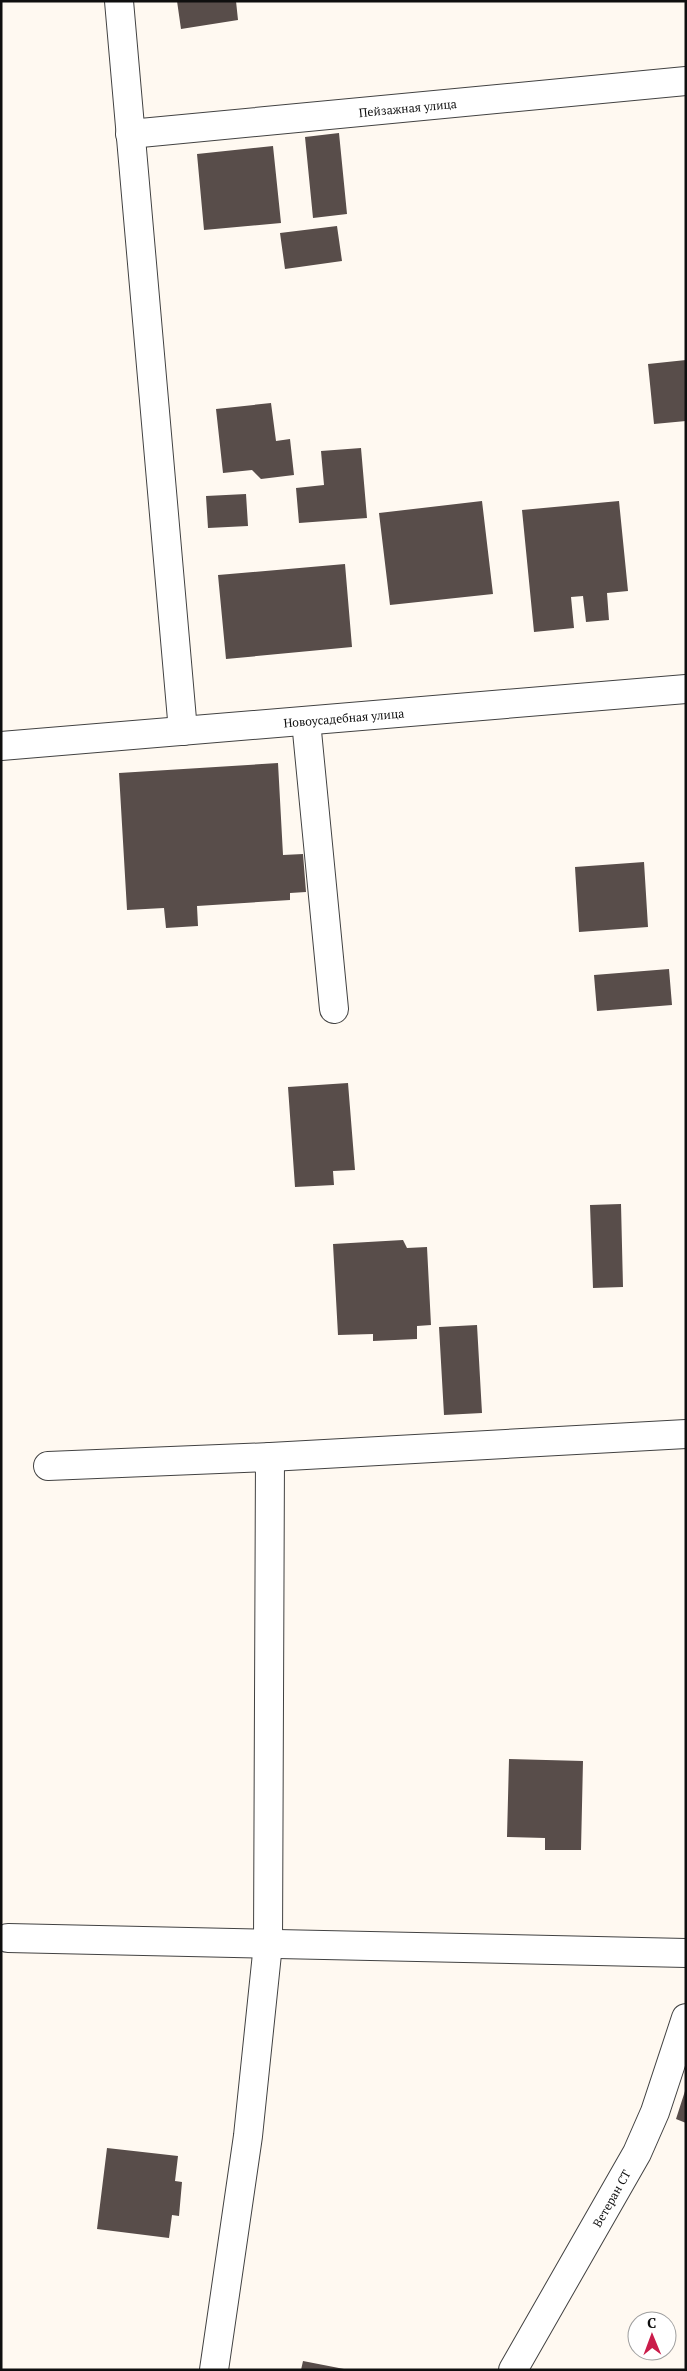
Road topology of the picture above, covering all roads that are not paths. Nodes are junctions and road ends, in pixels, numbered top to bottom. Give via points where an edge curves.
1 (119, 1) edge
2 (686, 81) edge
3 (130, 134) junction
4 (686, 690) edge
5 (306, 721) junction
6 (182, 731) junction
7 (1, 746) edge
8 (334, 1009) dead end
9 (686, 1434) edge
10 (270, 1457) junction
11 (48, 1466) dead end
12 (8, 1938) dead end
13 (268, 1944) junction
14 (686, 1953) edge
15 (686, 2018) edge
16 (214, 2370) edge
17 (513, 2370) edge

1 - 3 street
2 - 3 street, Пейзажная улица
3 - 6 street
4 - 5 street, Новоусадебная улица
5 - 6 street, Новоусадебная улица
5 - 8 street
6 - 7 street, Новоусадебная улица
9 - 10 street
10 - 11 street
10 - 13 street
12 - 13 street
13 - 14 street
13 - 16 street via 248,2136
15 - 17 street, Ветеран СТ via 655,2112 637,2152

